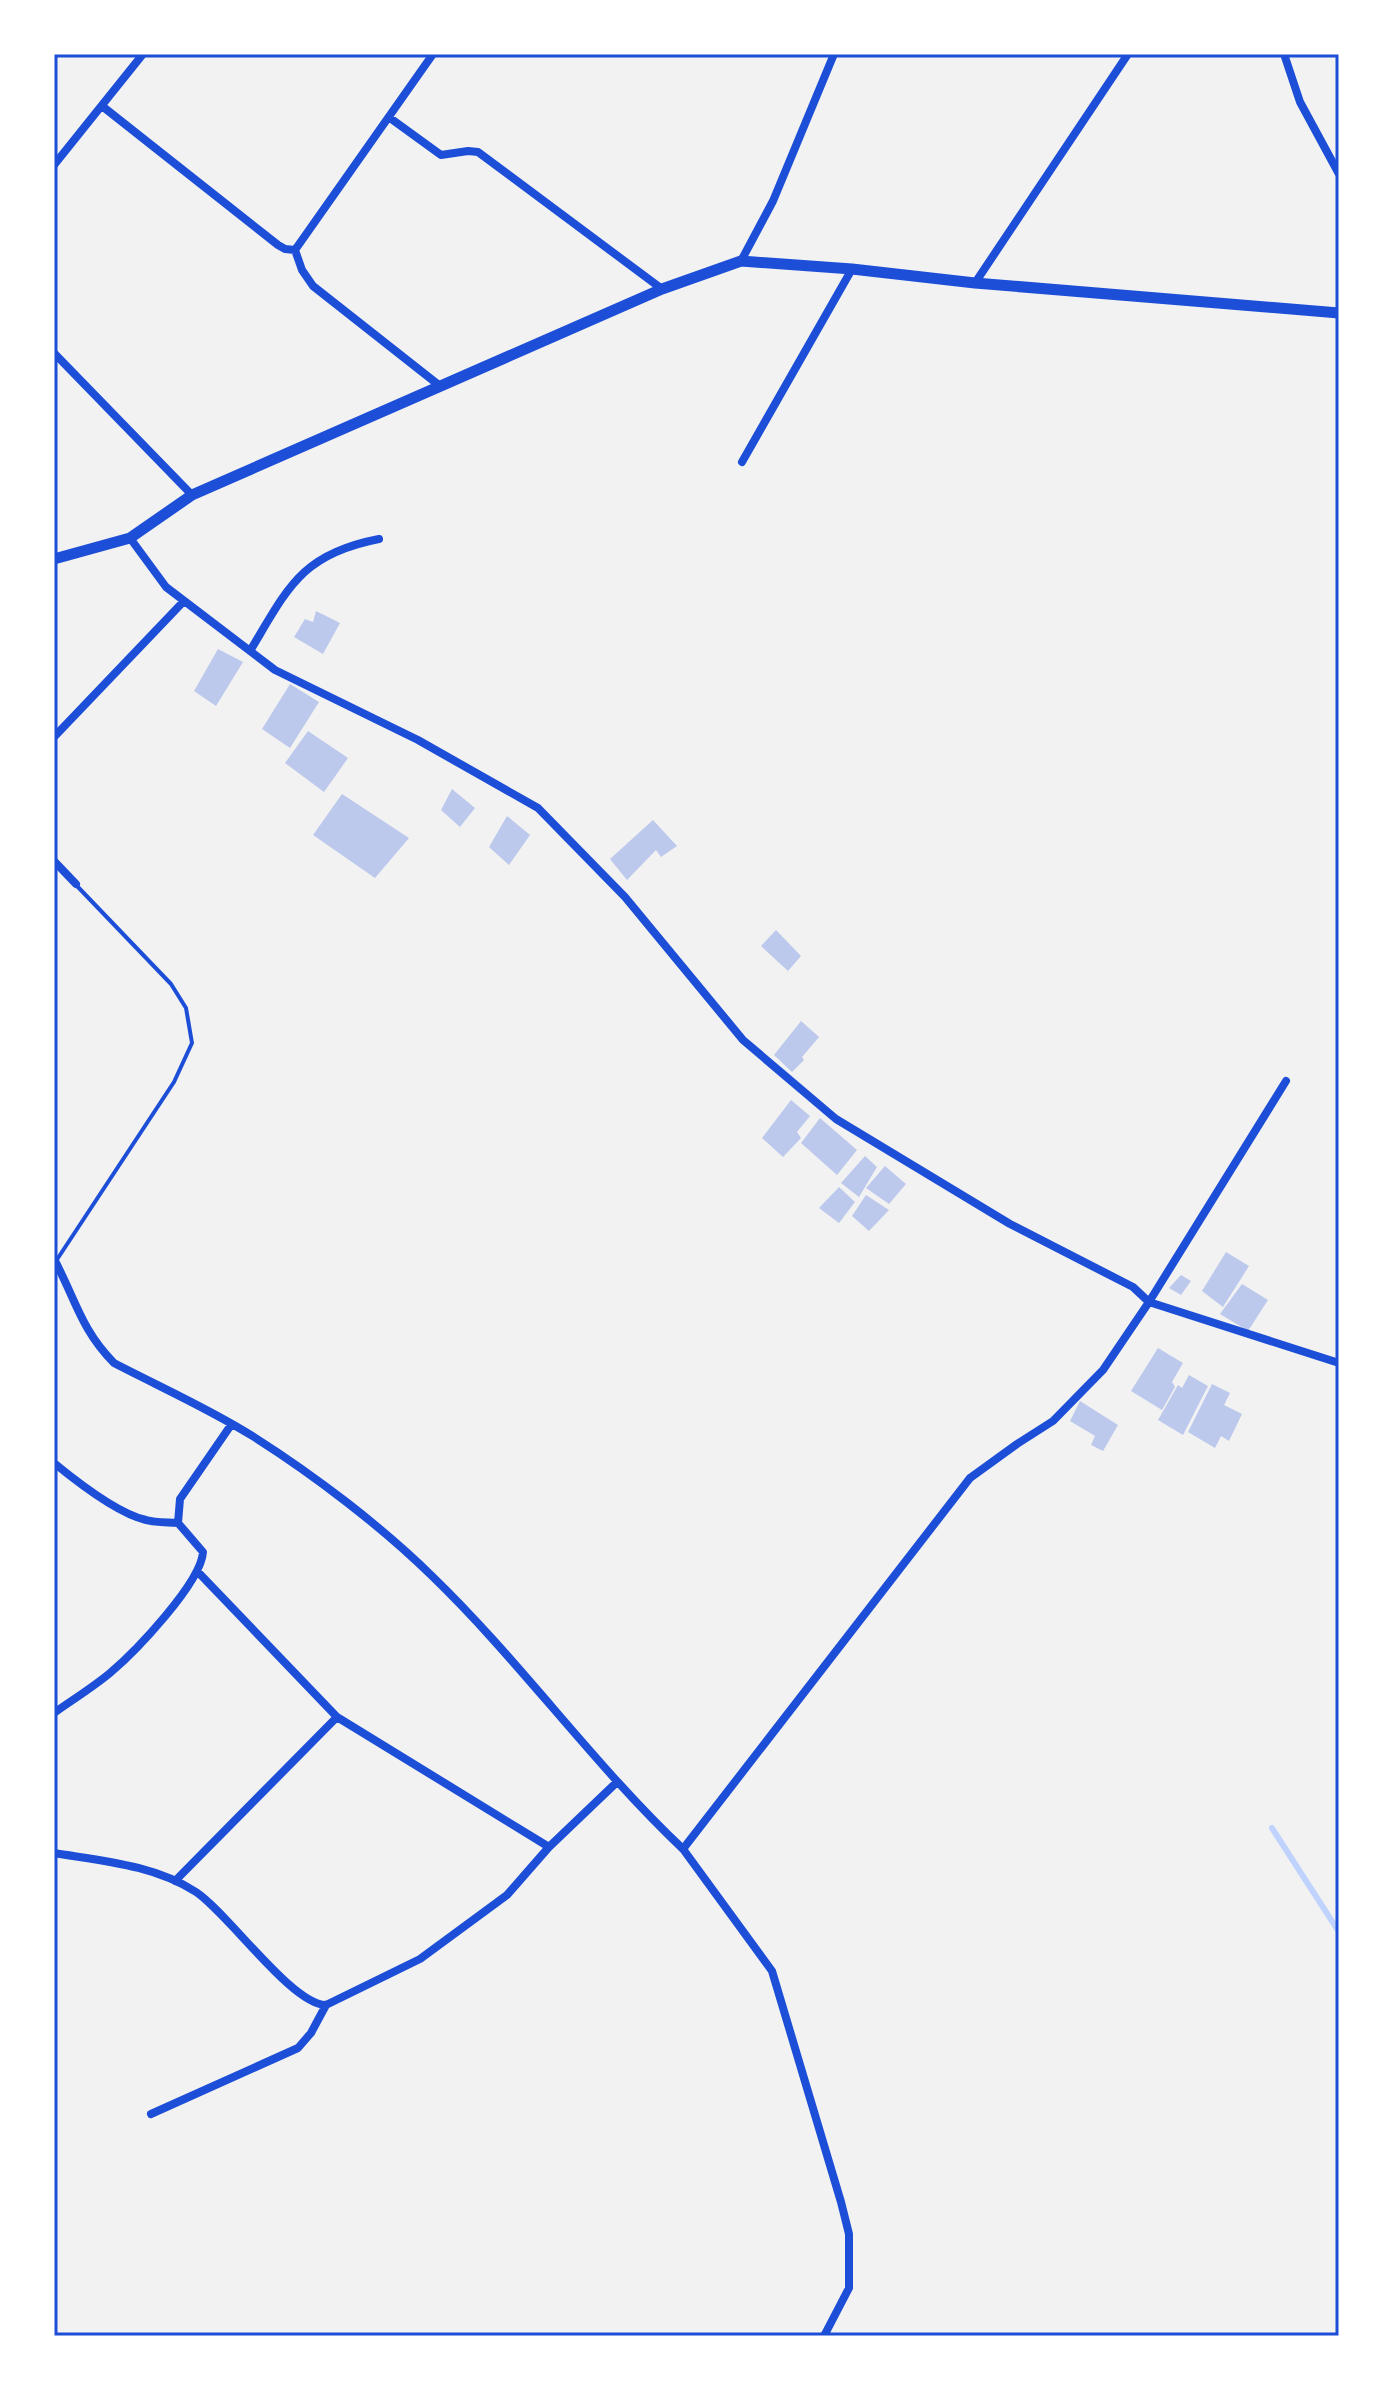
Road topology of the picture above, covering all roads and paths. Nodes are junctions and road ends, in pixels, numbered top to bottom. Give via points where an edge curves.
1 (143, 54) edge
2 (433, 54) edge
3 (834, 54) edge
4 (1128, 54) edge
5 (1284, 54) edge
6 (102, 106) junction
7 (390, 118) junction
8 (54, 165) edge
9 (1339, 174) edge
10 (295, 250) junction
11 (741, 261) junction
12 (852, 269) junction
13 (975, 283) junction
14 (662, 289) junction
15 (1339, 313) edge
16 (54, 353) edge
17 (440, 386) junction
18 (742, 462) dead end
19 (192, 495) junction
20 (130, 538) junction
21 (379, 539) dead end
22 (54, 559) edge
23 (184, 601) junction
24 (250, 651) junction
25 (54, 737) edge
26 (54, 861) edge
27 (76, 884) joint
28 (1286, 1081) dead end
29 (56, 1265) edge
30 (1149, 1302) junction
31 (1339, 1363) edge
32 (231, 1425) junction
33 (54, 1463) edge
34 (178, 1523) junction
35 (197, 1571) junction
36 (54, 1713) edge
37 (337, 1717) junction
38 (617, 1782) junction
39 (549, 1847) junction
40 (683, 1849) junction
41 (54, 1853) edge
42 (175, 1881) junction
43 (326, 2005) junction
44 (151, 2114) dead end
45 (824, 2336) edge

1 - 6 street
2 - 7 street
3 - 11 street via 773,201
4 - 13 street
5 - 9 street via 1300,102
6 - 8 street
6 - 10 street via 278,245
7 - 10 street
7 - 14 street via 441,155 478,152
10 - 17 street via 313,286
11 - 12 street
11 - 14 street
12 - 13 street
12 - 18 street
13 - 15 street
14 - 17 street
16 - 19 street
17 - 19 street
19 - 20 street
20 - 22 street
20 - 23 street via 166,587
21 - 24 street via 351,544 308,567 283,596
23 - 24 street
23 - 25 street
24 - 30 street via 275,670 418,740 538,808 625,897 743,1040 836,1119 1010,1224 1133,1287
26 - 27 street
27 - 29 lane via 171,984 186,1008 192,1043 174,1082
28 - 30 street
29 - 32 street via 85,1328 114,1363
30 - 31 street
30 - 40 street via 1103,1370 1053,1421 970,1478
32 - 34 street via 180,1499
32 - 38 street via 353,1508 431,1575
33 - 34 street via 132,1516
34 - 35 street via 203,1552
35 - 36 street via 170,1612 111,1672
35 - 37 street
37 - 39 street
37 - 42 street
38 - 39 street
38 - 40 street
39 - 43 street via 507,1895 420,1959
40 - 45 street via 772,1971 849,2234 848,2295
41 - 42 street via 151,1869
42 - 43 street via 198,1893 296,1991
43 - 44 street via 306,2041 292,2052

